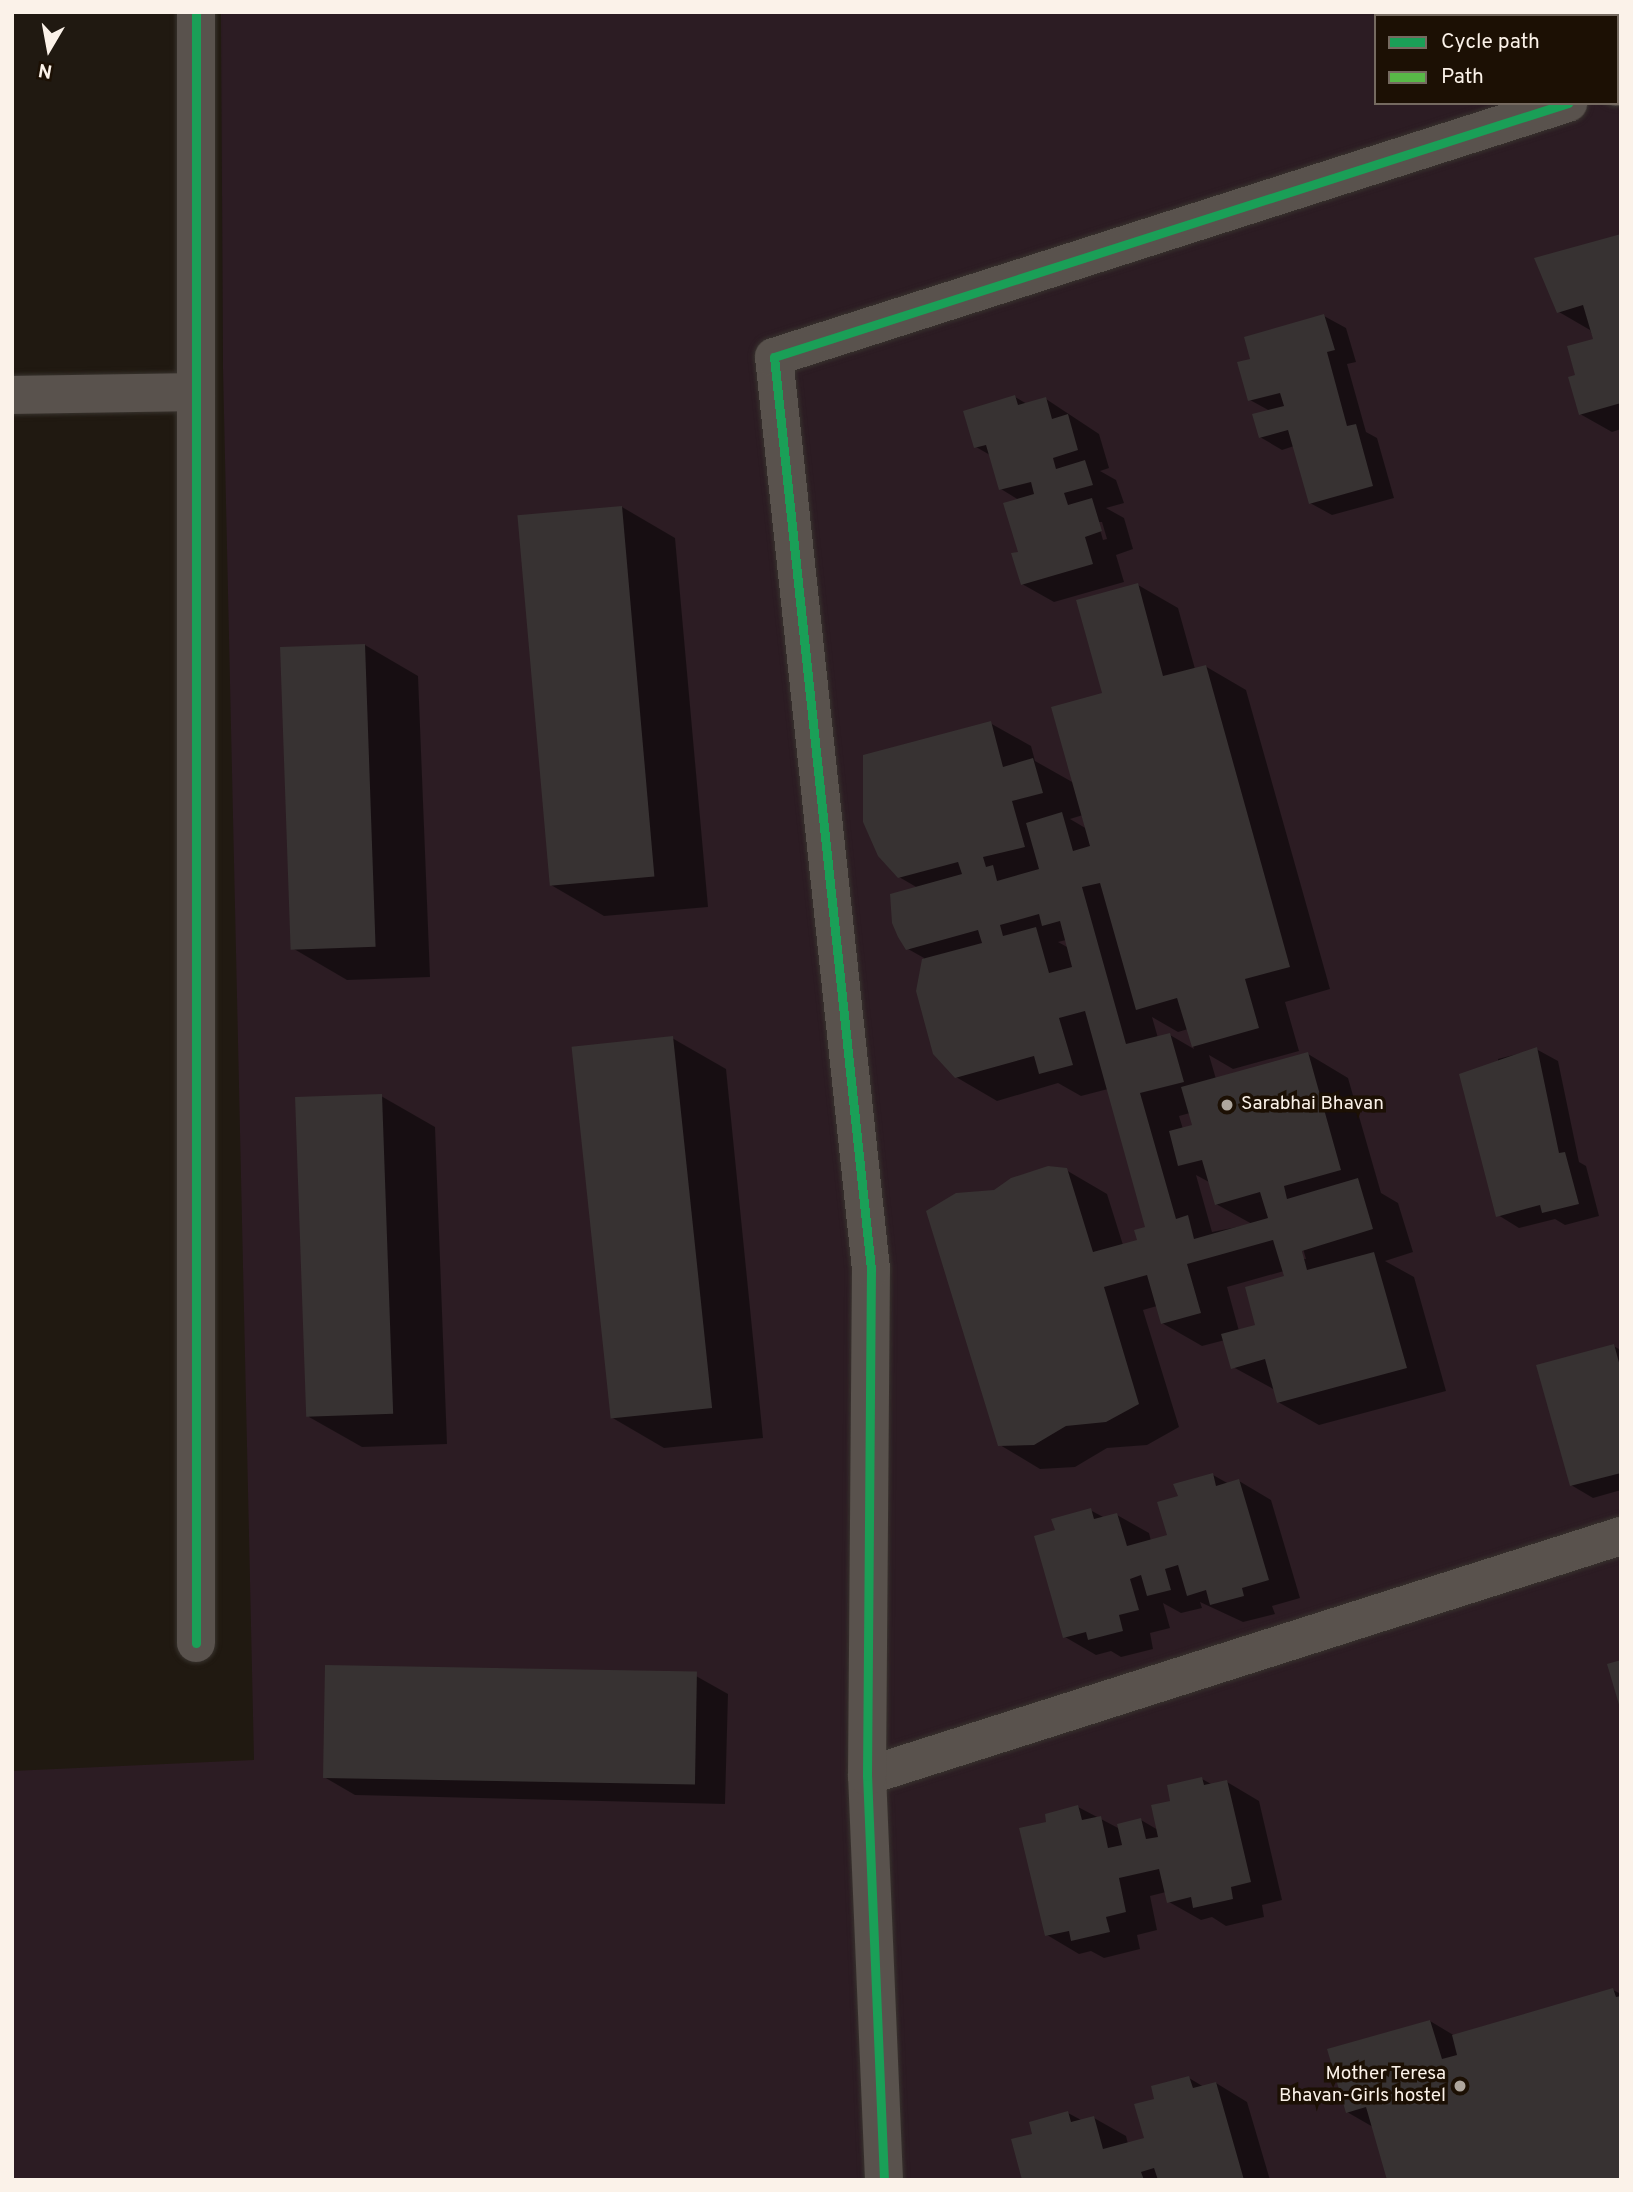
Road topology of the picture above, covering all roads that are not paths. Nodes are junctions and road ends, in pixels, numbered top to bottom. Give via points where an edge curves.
1 (196, 12) edge
2 (1562, 105) edge
3 (196, 391) junction
4 (12, 395) edge
5 (1621, 1536) edge
6 (196, 1643) dead end
7 (867, 1776) junction
8 (884, 2180) edge

1 - 3 street
2 - 7 street via 774,357 871,1269
3 - 4 street
3 - 6 street
5 - 7 street
7 - 8 street

